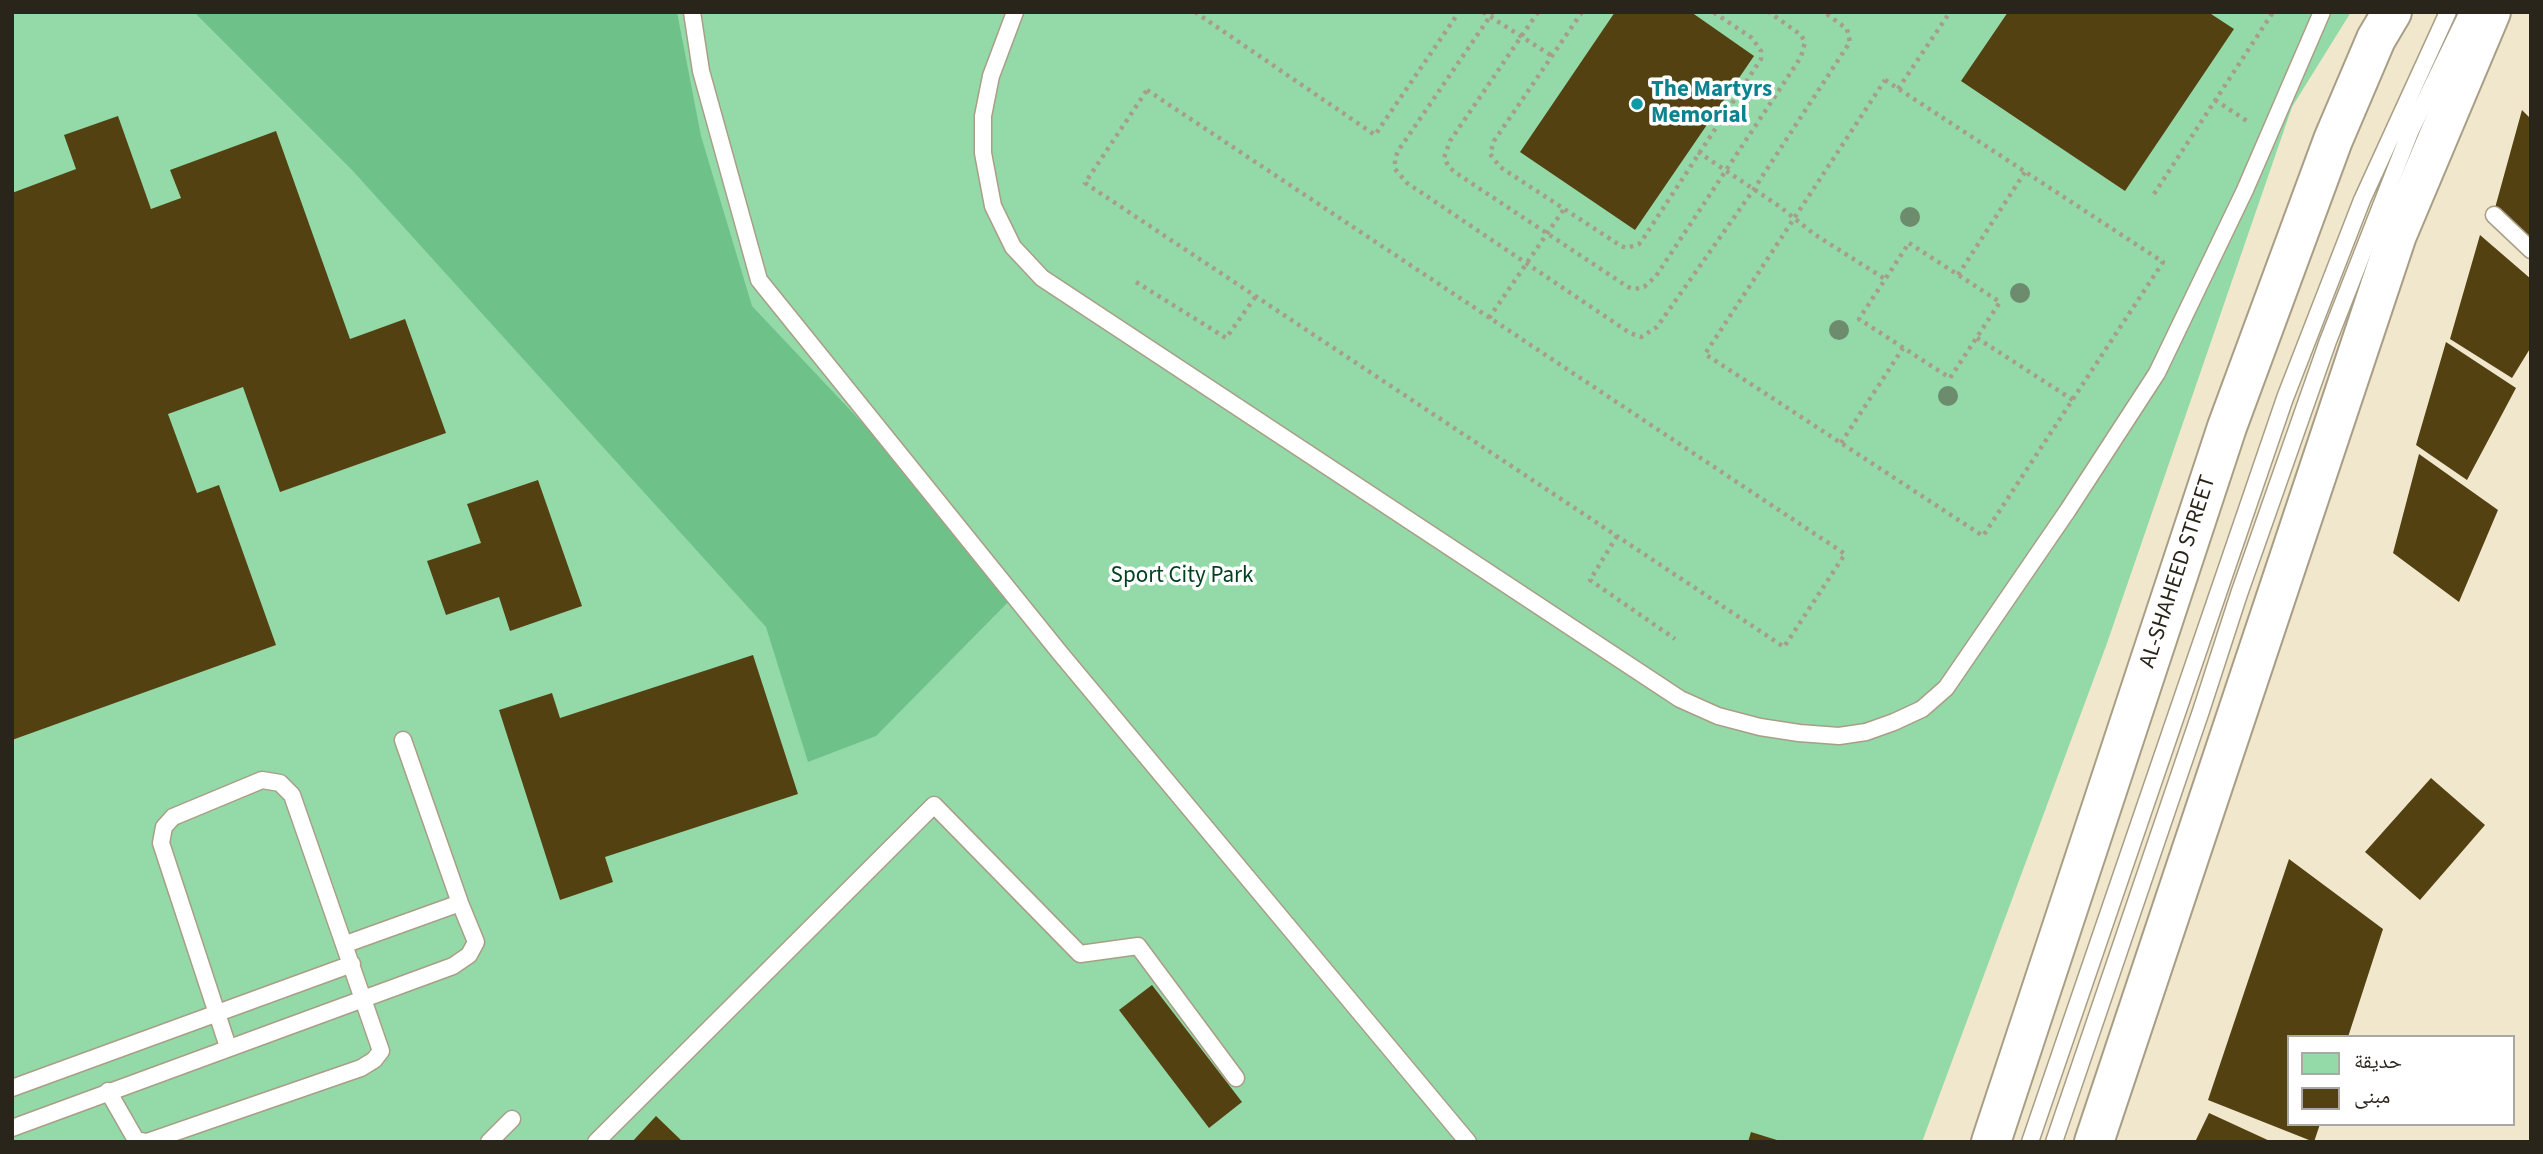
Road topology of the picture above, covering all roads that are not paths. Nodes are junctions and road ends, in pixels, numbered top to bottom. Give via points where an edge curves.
1 (692, 12) edge
2 (1015, 12) edge
3 (2322, 12) edge
4 (2392, 12) edge
5 (2448, 12) edge
6 (2468, 12) edge
7 (2491, 12) edge
8 (2494, 215) dead end
9 (2531, 250) edge
10 (403, 740) dead end
11 (460, 903) junction
12 (345, 944) junction
13 (352, 964) junction
14 (363, 999) junction
15 (217, 1013) junction
16 (228, 1047) junction
17 (1236, 1078) dead end
18 (12, 1088) edge
19 (108, 1091) junction
20 (512, 1119) dead end
21 (12, 1128) edge
22 (489, 1142) edge
23 (596, 1142) edge
24 (1468, 1142) edge
25 (1991, 1142) edge
26 (2031, 1142) edge
27 (2054, 1142) edge
28 (2094, 1142) edge

1 - 24 lane via 701,71 759,280 1069,664
2 - 3 lane via 991,76 983,116 983,153 993,206 1013,247 1042,278 1680,699 1760,727 1839,736 1894,722 1922,709 1946,688 2068,510 2157,373 2245,190
4 - 25 highway, AL-SHAHEED STREET via 2333,140 2227,427
5 - 26 lane via 2362,200 2294,373
6 - 27 lane via 2410,132 2328,341
7 - 28 highway via 2397,235
8 - 9 lane
10 - 11 lane
11 - 12 lane
11 - 14 lane via 476,942 469,955
12 - 13 lane
12 - 15 lane via 292,795 280,783 262,780 173,817 164,827 161,843
13 - 14 lane
13 - 15 lane
14 - 16 lane
14 - 19 lane via 381,1051 361,1068 147,1142 136,1140
15 - 16 lane
15 - 18 lane
16 - 19 lane
17 - 23 lane via 1138,946 1080,954 934,805
19 - 21 lane
20 - 22 lane

